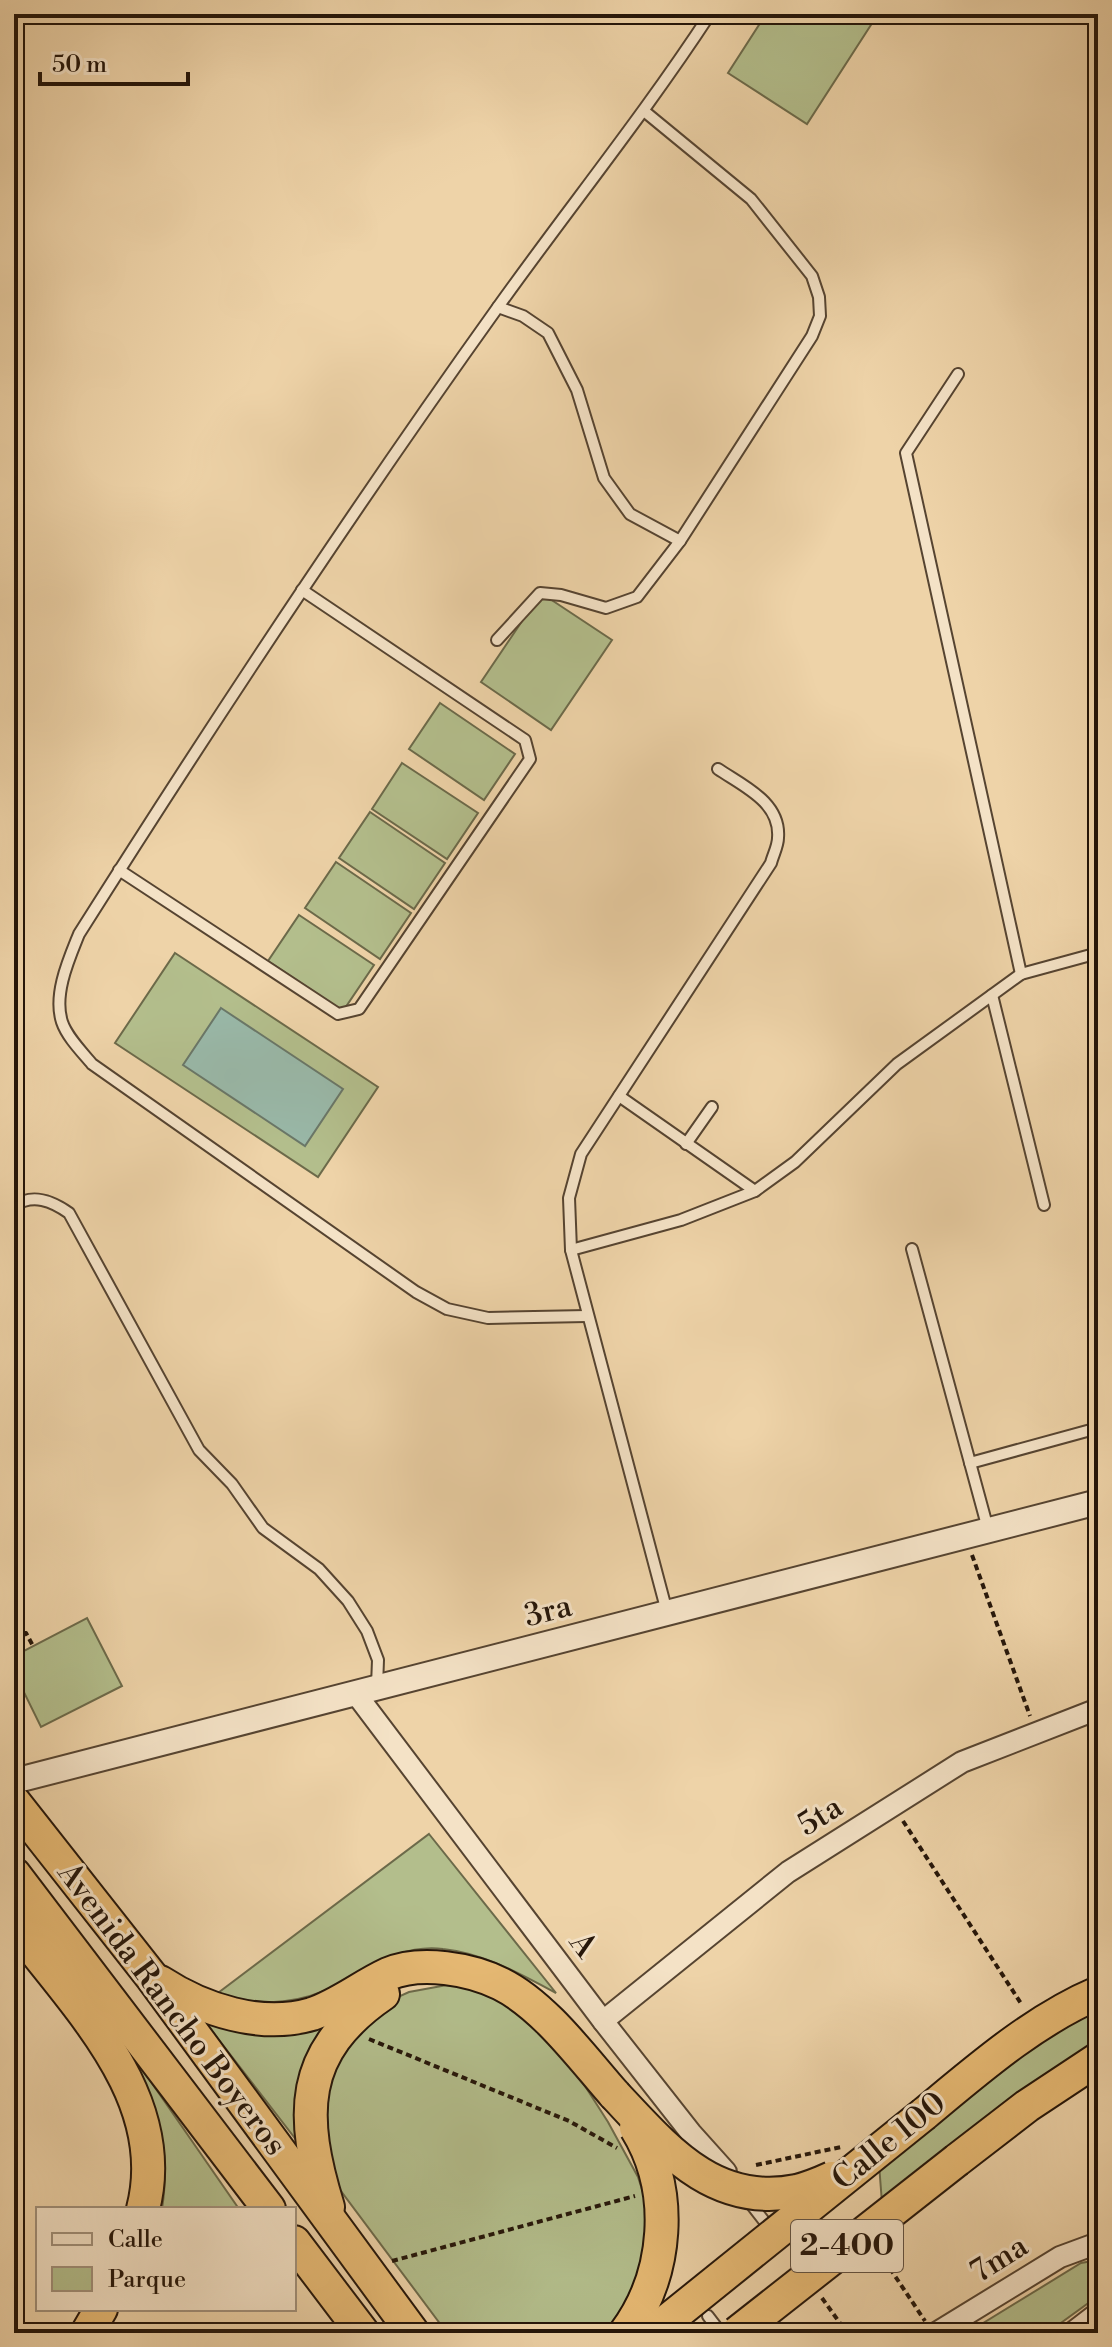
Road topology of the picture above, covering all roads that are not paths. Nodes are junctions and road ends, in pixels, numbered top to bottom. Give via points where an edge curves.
1 (710, 14) edge
2 (644, 111) junction
3 (498, 307) junction
4 (958, 374) dead end
5 (680, 541) junction
6 (302, 590) junction
7 (497, 640) dead end
8 (718, 769) dead end
9 (119, 870) junction
10 (1098, 953) edge
11 (1021, 974) junction
12 (992, 995) junction
13 (619, 1096) junction
14 (712, 1107) dead end
15 (686, 1144) junction
16 (755, 1191) junction
17 (1044, 1205) dead end
18 (14, 1206) edge
19 (912, 1249) dead end
20 (571, 1250) junction
21 (587, 1316) junction
22 (1098, 1428) edge
23 (970, 1463) junction
24 (1098, 1502) edge
25 (977, 1534) junction
26 (667, 1614) junction
27 (366, 1691) junction
28 (1098, 1709) edge
29 (14, 1781) edge
30 (14, 1802) edge
31 (14, 1874) edge
32 (14, 1924) edge
33 (451, 1970) junction
34 (151, 1976) junction
35 (1098, 1993) edge
36 (603, 2021) junction
37 (1098, 2059) edge
38 (615, 2095) junction
39 (848, 2159) junction
40 (726, 2172) joint
41 (143, 2207) edge
42 (267, 2207) edge
43 (768, 2226) dead end
44 (1098, 2243) edge
45 (296, 2245) edge
46 (296, 2260) edge
47 (370, 2261) junction
48 (100, 2311) edge
49 (1098, 2313) edge
50 (708, 2316) dead end
51 (359, 2328) edge
52 (87, 2333) edge
53 (413, 2333) edge
54 (625, 2333) edge
55 (652, 2333) edge
56 (721, 2333) edge
57 (737, 2333) edge
58 (936, 2333) edge
59 (1072, 2333) edge

1 - 2 lane
2 - 3 lane
2 - 5 lane via 751,199 812,276 819,297 820,316 812,336
3 - 5 lane via 548,333 577,390 604,478 630,514
3 - 6 lane
4 - 11 lane via 906,453
5 - 7 lane via 637,597 606,608 540,593
6 - 9 lane
6 - 9 lane via 525,740 530,759 359,1009 338,1014
8 - 13 lane via 765,801 776,817 778,839 771,863
9 - 21 lane via 79,934 60,998 62,1022 92,1064 447,1309 488,1318
10 - 11 lane
11 - 12 lane
12 - 16 lane via 897,1064 795,1162
12 - 17 lane
13 - 15 lane
13 - 20 lane via 581,1154 569,1198
14 - 15 lane
15 - 16 lane
16 - 20 lane via 681,1220
18 - 27 lane via 22,1200 50,1200 69,1213 199,1450 263,1528 319,1569 367,1631 378,1660
19 - 23 lane
20 - 21 lane
21 - 26 lane
22 - 23 lane
23 - 25 lane
24 - 25 street, 3ra
25 - 26 street, 3ra
26 - 27 street, 3ra
27 - 29 street, 3ra
27 - 36 street, A
28 - 36 street, 5ta via 962,1762 788,1872
30 - 34 highway, Avenida Rancho Boyeros
31 - 42 highway, Avenida Rancho Boyeros
32 - 41 highway via 126,2078 146,2135 149,2163
33 - 34 highway via 395,1972 313,2013 283,2019 206,2006
33 - 38 highway via 500,1984 549,2022
33 - 47 highway via 403,1984 368,2004 343,2028 315,2077 314,2153 329,2207 337,2228
34 - 47 highway, Avenida Rancho Boyeros
35 - 39 highway, Calle 100 / 2-400, bridge via 1035,2029 924,2114
36 - 40 street, A
37 - 57 highway, Calle 100 / 2-400, bridge via 1027,2106
38 - 39 highway, bridge via 678,2159 720,2186 750,2193 799,2191
38 - 54 highway, bridge via 652,2161 662,2213 655,2275
39 - 55 highway, Calle 100 / 2-400, bridge
40 - 43 lane, A
44 - 58 street, 7ma via 1060,2257
45 - 51 highway
46 - 51 highway
47 - 53 highway, Avenida Rancho Boyeros
48 - 52 highway
49 - 59 street
50 - 56 lane

